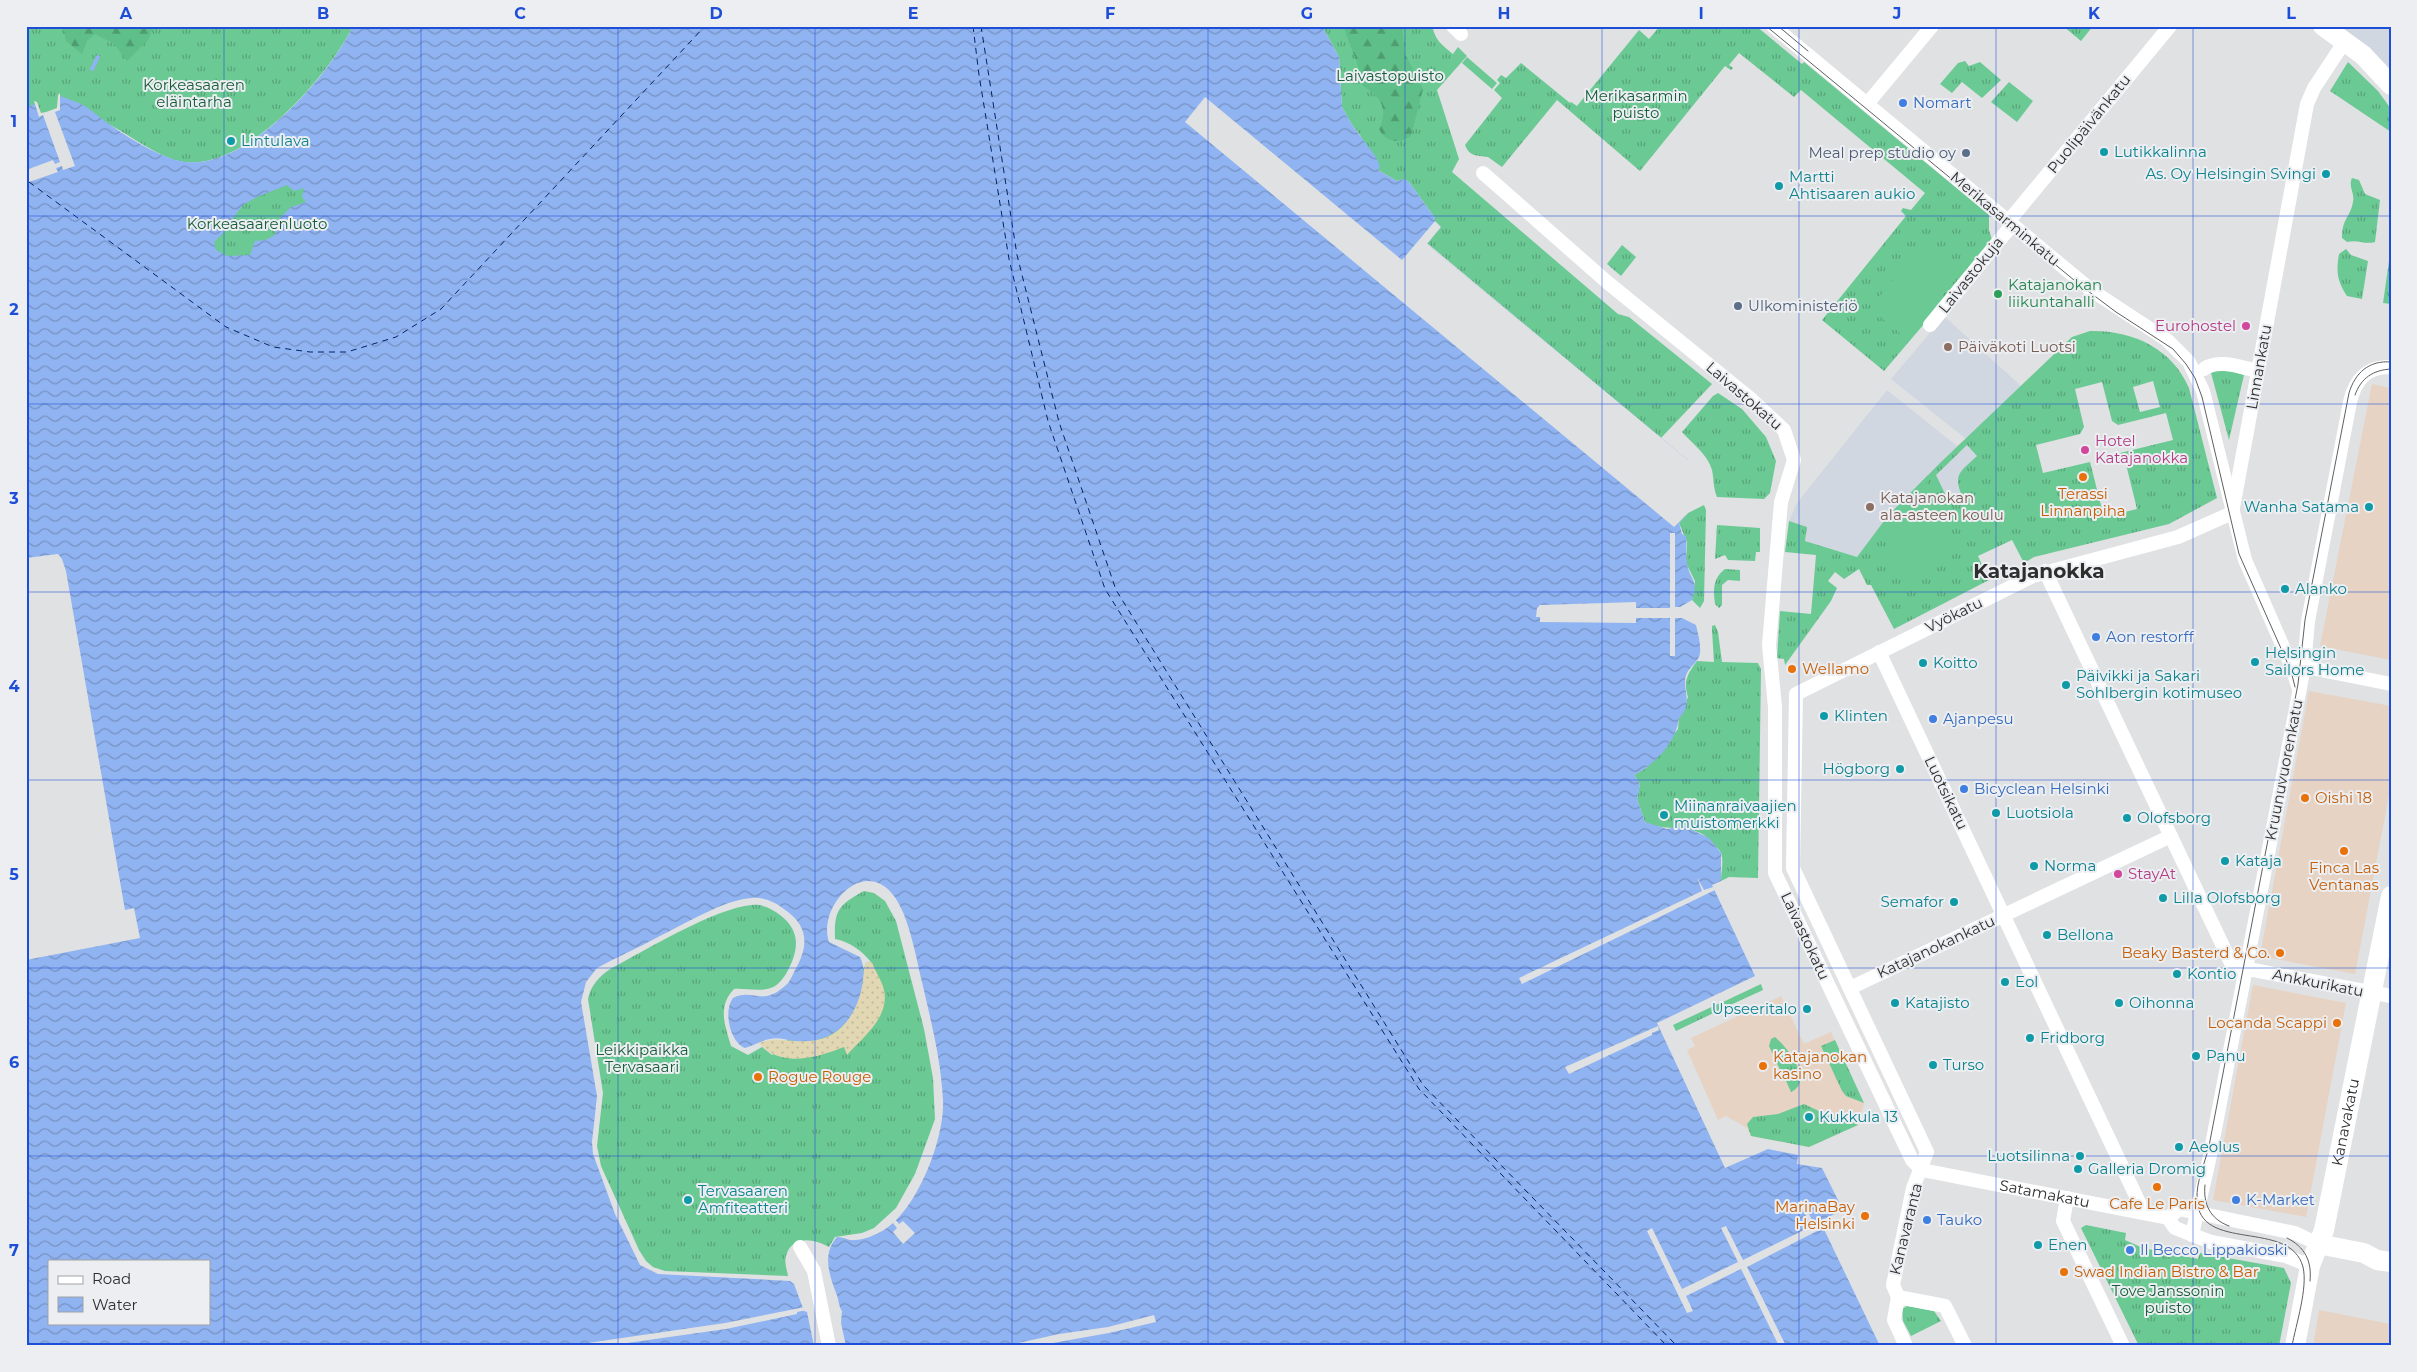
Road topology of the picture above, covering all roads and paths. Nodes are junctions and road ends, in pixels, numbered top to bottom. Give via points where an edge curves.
1 (1773, 26) edge
2 (1932, 26) edge
3 (2170, 26) edge
4 (2323, 26) edge
5 (2345, 41) junction
6 (2391, 85) edge
7 (1867, 104) junction
8 (1483, 173) dead end
9 (2010, 223) junction
10 (1930, 325) dead end
11 (2391, 367) edge
12 (2204, 369) dead end
13 (2258, 372) junction
14 (2232, 513) junction
15 (2045, 571) junction
16 (1879, 652) junction
17 (2298, 666) junction
18 (2391, 684) edge
19 (1796, 694) joint
20 (2171, 836) junction
21 (2391, 896) edge
22 (2004, 915) junction
23 (2246, 969) junction
24 (1850, 988) junction
25 (2382, 995) edge
26 (1922, 1170) junction
27 (2067, 1198) junction
28 (2144, 1212) junction
29 (2196, 1213) junction
30 (2168, 1218) junction
31 (2192, 1235) junction
32 (2318, 1244) junction
33 (800, 1247) dead end
34 (2391, 1250) edge
35 (2364, 1253) junction
36 (2391, 1262) edge
37 (2310, 1266) junction
38 (1898, 1297) junction
39 (829, 1346) edge
40 (1906, 1346) edge
41 (1965, 1346) edge
42 (2123, 1346) edge
43 (2294, 1346) edge

1 - 7 street, Merikasarminkatu
2 - 7 street
3 - 9 street, Puolipäivänkatu
4 - 5 main road
5 - 6 main road
5 - 13 street, Linnankatu via 2314,88 2308,104
7 - 9 street, Merikasarminkatu
8 - 26 street, Laivastokatu via 1784,430 1794,460 1780,502 1770,645 1776,707 1775,873 1912,1160
9 - 10 street, Laivastokuja
9 - 14 street, Merikasarminkatu via 2101,298 2167,340 2189,362 2205,398
11 - 17 street, Kruunuvuorenkatu via 2370,370 2359,379 2350,402
12 - 13 street via 2218,364
13 - 14 street, Linnankatu
14 - 15 street, Vyökatu via 2178,537
14 - 17 street, Linnankatu via 2245,560
15 - 16 street, Vyökatu
15 - 20 street
16 - 19 street, Vyökatu
16 - 22 street, Luotsikatu
17 - 18 street
17 - 23 street, Kruunuvuorenkatu via 2299,692
19 - 24 street, Laivastokatu via 1792,868
20 - 22 street, Katajanokankatu
20 - 23 street via 2226,954 2234,966
21 - 25 main road, Kanavakatu
22 - 24 street, Katajanokankatu
22 - 28 street, Luotsikatu
23 - 25 street, Ankkurikatu
23 - 29 street, Kruunuvuorenkatu
24 - 26 street, Laivastokatu via 1927,1152
25 - 32 main road, Kanavakatu
26 - 27 street, Satamakatu
26 - 38 street, Kanavaranta via 1913,1188 1892,1285
27 - 28 street, Satamakatu
27 - 42 street via 2063,1221
28 - 30 street, Satamakatu
29 - 30 street via 2179,1209
29 - 31 street, Kruunuvuorenkatu
29 - 32 street via 2295,1233
30 - 31 street, Satamakatu via 2175,1228
31 - 37 street, Satamakatu via 2211,1242 2286,1256
32 - 35 main road
32 - 37 main road, Kanavakatu
33 - 39 street via 814,1271
34 - 35 main road via 2380,1248
35 - 36 main road
37 - 43 main road, Kanavakatu
38 - 40 street, Kanavaranta via 1894,1320
38 - 41 street via 1945,1306

